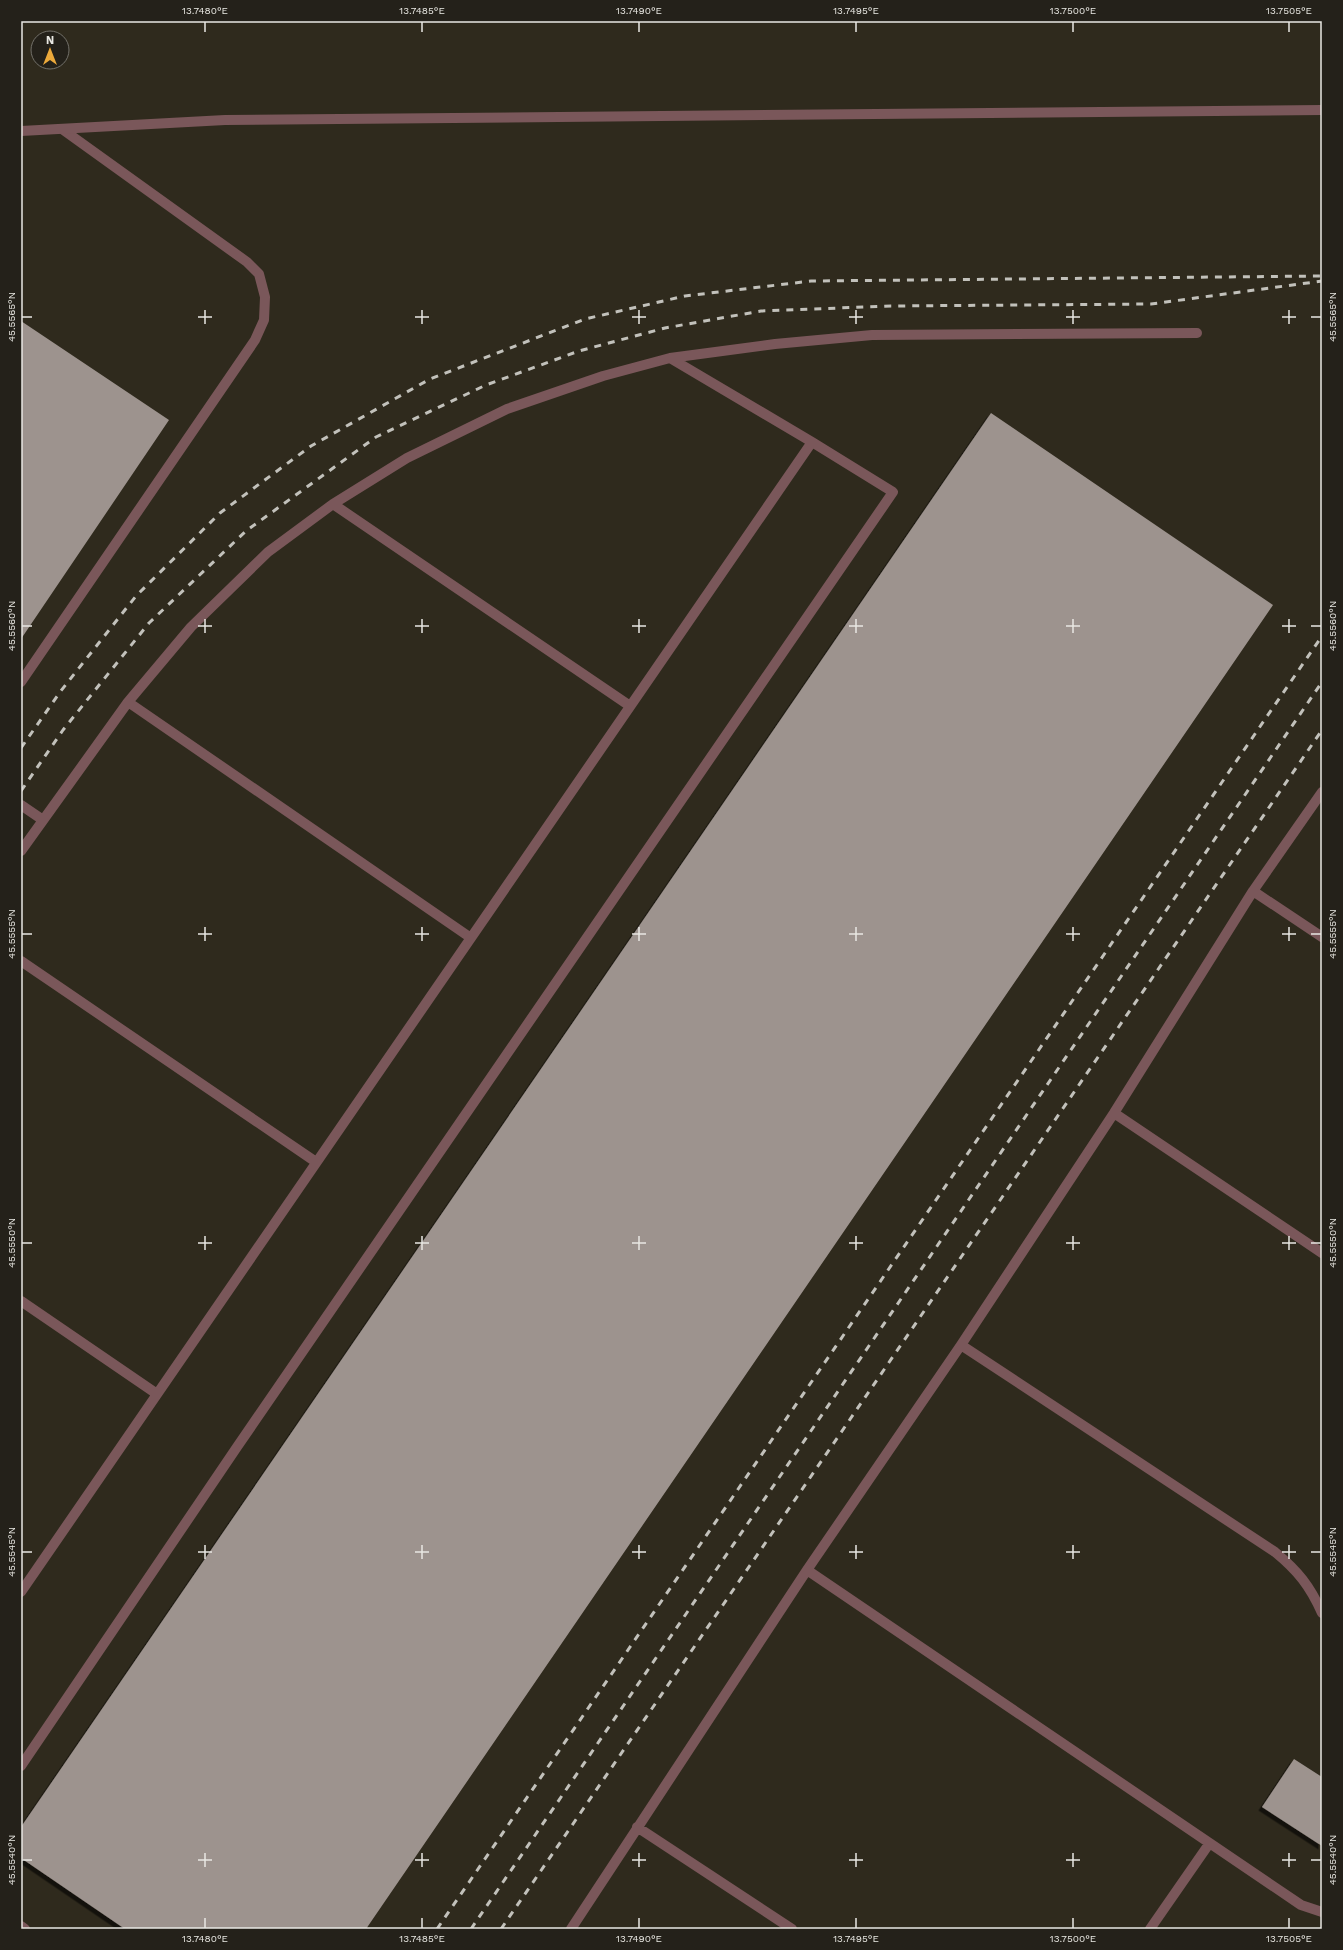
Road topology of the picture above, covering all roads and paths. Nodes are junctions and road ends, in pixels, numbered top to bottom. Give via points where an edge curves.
1 (1322, 110) edge
2 (62, 129) junction
3 (21, 131) edge
4 (1197, 333) dead end
5 (670, 358) junction
6 (812, 442) junction
7 (333, 504) junction
8 (21, 682) edge
9 (128, 702) junction
10 (630, 706) junction
11 (1322, 792) edge
12 (21, 805) edge
13 (43, 820) junction
14 (21, 851) edge
15 (1253, 891) junction
16 (1322, 937) edge
17 (471, 938) junction
18 (21, 961) edge
19 (1114, 1113) junction
20 (316, 1162) junction
21 (1322, 1253) edge
22 (21, 1301) edge
23 (961, 1345) junction
24 (157, 1394) junction
25 (807, 1570) junction
26 (21, 1592) edge
27 (1322, 1613) edge
28 (21, 1766) edge
29 (637, 1827) junction
30 (1209, 1844) junction
31 (1322, 1912) edge
32 (21, 1926) edge
33 (25, 1929) edge
34 (571, 1929) edge
35 (792, 1929) edge
36 (1150, 1929) edge

1 - 2 street via 225,120
2 - 3 street
2 - 8 street via 247,262 259,274 265,297 264,320 255,340
4 - 5 street via 872,335 775,344
5 - 6 street
5 - 7 street via 603,376 507,409 407,458
6 - 10 street
6 - 28 street via 893,492 241,1440
7 - 9 street via 268,552 191,627
7 - 10 street
9 - 13 street
9 - 17 street
10 - 17 street
11 - 15 street
12 - 13 street
13 - 14 street
15 - 16 street
15 - 19 street
17 - 20 street
18 - 20 street
19 - 21 street
19 - 23 street
20 - 24 street
22 - 24 street
23 - 25 street
23 - 27 street via 1276,1552 1300,1574 1313,1592
24 - 26 street
25 - 29 street
25 - 30 street
29 - 34 street
29 - 35 street
30 - 31 street via 1301,1906
30 - 36 street
32 - 33 street

